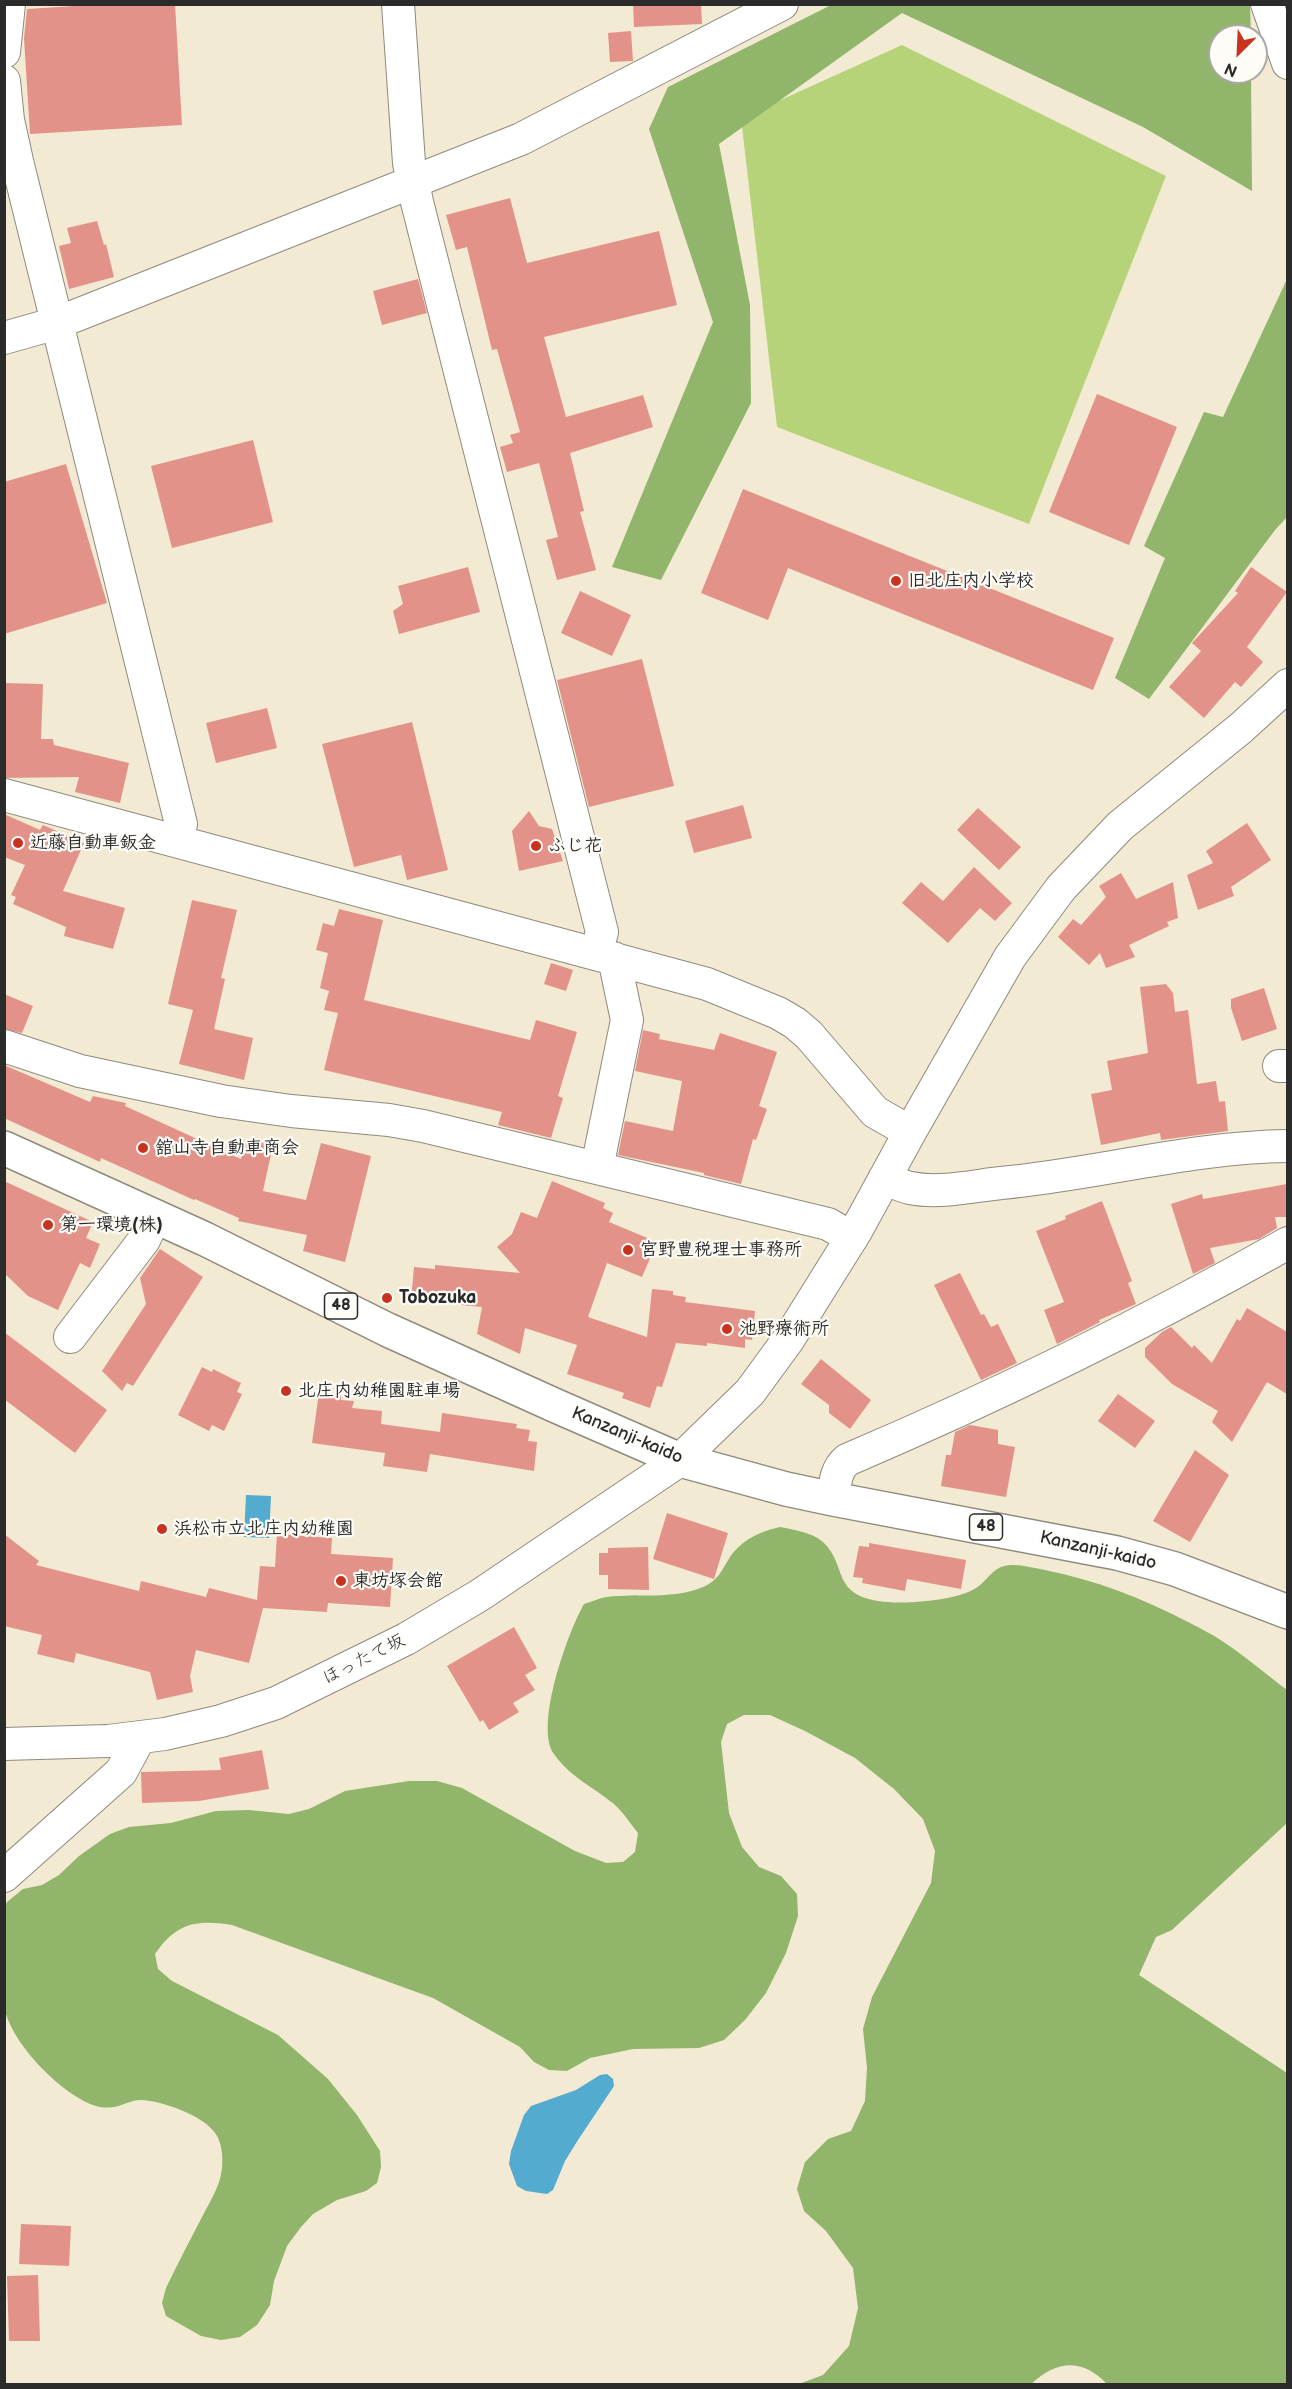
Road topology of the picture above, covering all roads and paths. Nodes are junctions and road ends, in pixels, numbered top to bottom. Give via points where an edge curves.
1 (9, 4) edge
2 (398, 4) edge
3 (782, 4) edge
4 (1267, 4) edge
5 (4, 51) edge
6 (1287, 63) edge
7 (4, 81) edge
8 (413, 182) junction
9 (57, 323) junction
10 (4, 338) edge
11 (1287, 685) edge
12 (4, 795) edge
13 (177, 841) junction
14 (605, 956) junction
15 (4, 1046) edge
16 (909, 1132) junction
17 (1287, 1146) edge
18 (4, 1148) edge
19 (597, 1168) junction
20 (884, 1179) junction
21 (155, 1216) junction
22 (852, 1238) junction
23 (1287, 1243) edge
24 (70, 1337) dead end
25 (680, 1460) junction
26 (833, 1499) junction
27 (1287, 1612) edge
28 (140, 1737) junction
29 (4, 1744) edge
30 (4, 1876) edge

1 - 5 street
2 - 8 street
3 - 8 street via 521,139
4 - 6 street
7 - 9 street via 17,161
8 - 9 street
8 - 14 street
9 - 10 street
9 - 13 street via 181,824
11 - 16 street, ほったて坂 via 1241,728 1120,826 1061,888 1010,957
12 - 13 street
13 - 14 street
14 - 16 street via 707,984 778,1013 809,1035 875,1112
14 - 19 street via 627,1020
15 - 19 street via 80,1071 210,1099 406,1122
16 - 20 street, ほったて坂
17 - 20 street via 1161,1158 1056,1178 937,1190 910,1188
18 - 21 main road, Kanzanji-kaido / 48
19 - 22 street via 828,1224
20 - 22 street, ほったて坂
21 - 24 street via 144,1240
21 - 25 main road, Kanzanji-kaido / 48 via 409,1339
22 - 25 street, ほったて坂 via 750,1392
23 - 26 street via 1066,1359 847,1460 837,1473
25 - 26 main road, Kanzanji-kaido / 48
25 - 28 street, ほったて坂 via 480,1595 406,1639 276,1702 221,1722
26 - 27 main road, Kanzanji-kaido / 48 via 1117,1553 1175,1569
28 - 29 street, ほったて坂
28 - 30 street via 121,1772

